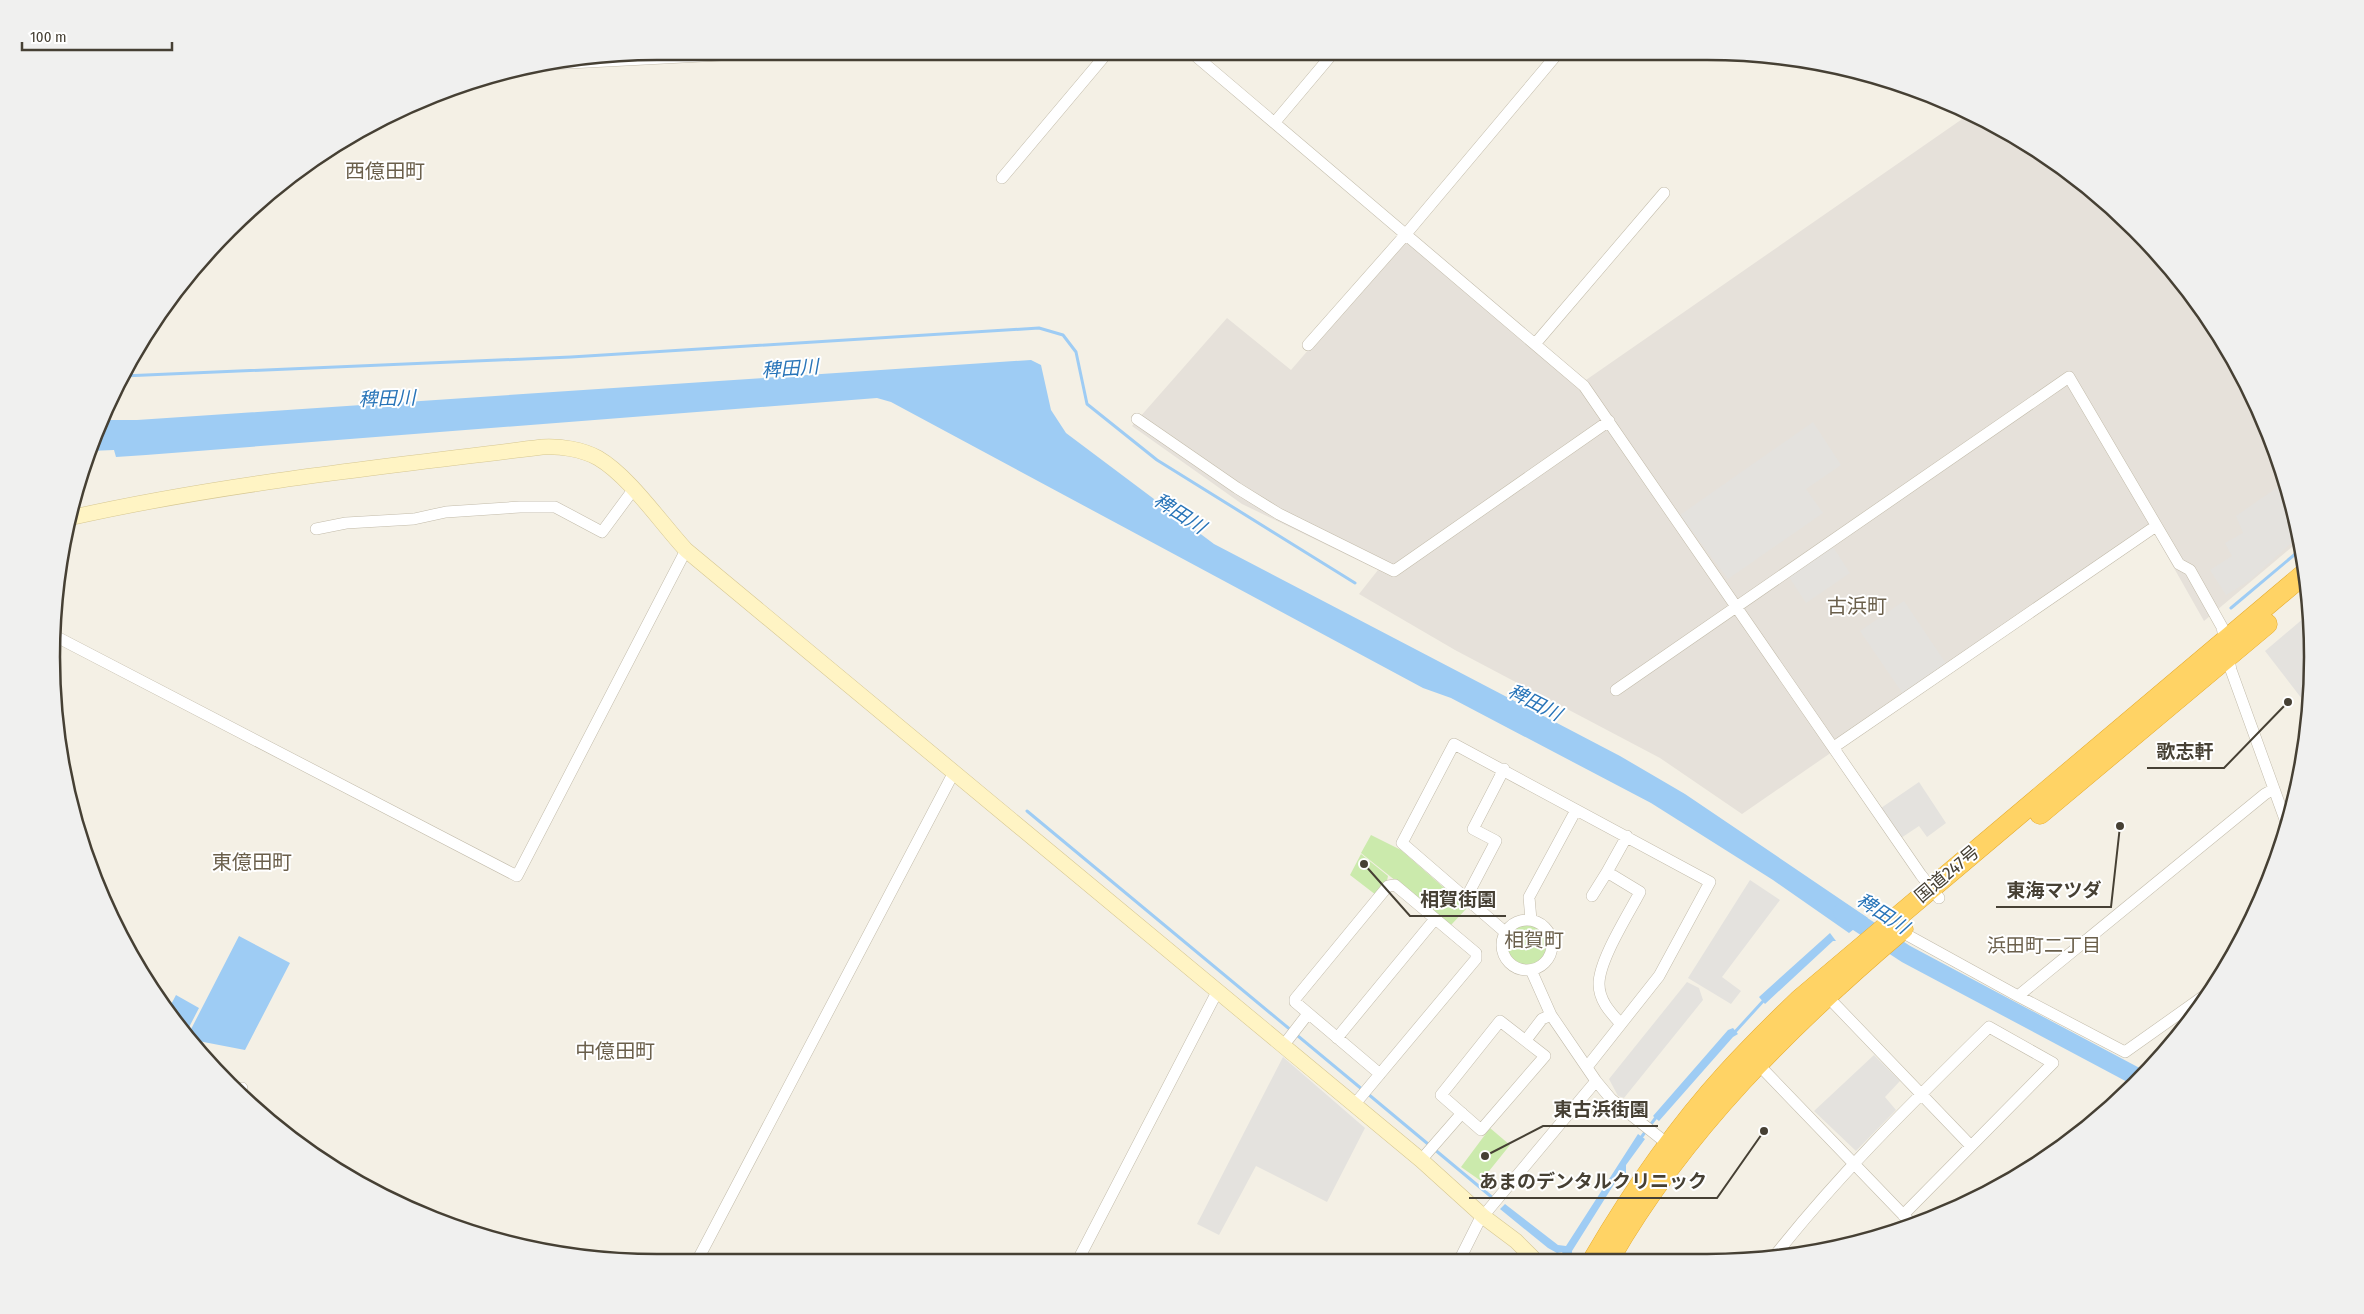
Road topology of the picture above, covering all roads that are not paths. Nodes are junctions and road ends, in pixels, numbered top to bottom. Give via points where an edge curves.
1 (1101, 60) edge
2 (1201, 60) edge
3 (1327, 60) edge
4 (1552, 60) edge
5 (1275, 122) junction
6 (1002, 178) dead end
7 (1664, 193) dead end
8 (1406, 234) junction
9 (1535, 344) junction
10 (1308, 345) dead end
11 (1137, 419) dead end
12 (1608, 421) junction
13 (633, 490) junction
14 (77, 516) edge
15 (2156, 526) junction
16 (316, 529) dead end
17 (686, 550) junction
18 (2299, 579) edge
19 (2301, 595) edge
20 (1736, 607) junction
21 (60, 638) edge
22 (2226, 649) junction
23 (1616, 690) dead end
24 (1834, 747) junction
25 (1504, 769) junction
26 (954, 772) junction
27 (2274, 790) junction
28 (1576, 810) junction
29 (2283, 815) edge
30 (1627, 836) junction
31 (1607, 872) junction
32 (1935, 893) junction
33 (1592, 896) dead end
34 (1465, 900) junction
35 (1435, 919) junction
36 (1531, 920) junction
37 (1894, 930) junction
38 (1505, 932) junction
39 (1867, 951) junction
40 (1531, 970) junction
41 (1217, 992) junction
42 (1826, 995) junction
43 (2018, 996) junction
44 (2192, 1005) edge
45 (1307, 1014) junction
46 (1551, 1015) junction
47 (1621, 1024) junction
48 (1290, 1037) junction
49 (1336, 1038) junction
50 (1526, 1040) junction
51 (1757, 1063) junction
52 (1587, 1067) junction
53 (1380, 1074) junction
54 (1596, 1082) junction
55 (1921, 1094) junction
56 (1361, 1097) junction
57 (1462, 1113) junction
58 (1663, 1140) junction
59 (1971, 1146) junction
60 (1424, 1156) junction
61 (1853, 1162) junction
62 (1488, 1212) junction
63 (1903, 1214) junction
64 (1908, 1219) edge
65 (1780, 1250) edge
66 (701, 1254) edge
67 (1081, 1254) edge
68 (1463, 1254) edge
69 (1529, 1254) edge
70 (1596, 1254) edge
71 (1613, 1254) edge

1 - 6 street
2 - 5 street
3 - 5 street
4 - 8 street
5 - 8 street
7 - 9 street
8 - 9 street
8 - 10 street
9 - 12 street via 1584,386
11 - 12 street via 1279,514 1394,571
12 - 20 street
13 - 14 street via 598,459 548,443 301,477 125,505
13 - 16 street via 602,532 555,507 446,512 414,519 346,523
13 - 17 street
15 - 20 street via 2069,377
15 - 22 street via 2179,564 2190,570 2222,627
15 - 24 street
17 - 21 street via 517,876
17 - 26 street
18 - 22 highway, 国道247号
19 - 22 highway, 国道247号
20 - 23 street
20 - 24 street
22 - 27 street
22 - 32 highway, 国道247号
24 - 32 street
25 - 28 street
25 - 34 street via 1473,829 1496,841
25 - 34 street via 1454,744 1402,844
26 - 41 street
26 - 66 street
27 - 29 street
27 - 43 street via 2265,794
28 - 30 street
28 - 36 street via 1529,897
30 - 31 street
30 - 47 street via 1710,882 1659,976
31 - 33 street
31 - 47 street via 1640,892 1601,969 1599,986 1603,999
32 - 37 highway, 国道247号
34 - 38 street
35 - 45 street via 1395,885 1388,886 1296,999 1295,1002
35 - 49 street
35 - 53 street via 1476,953 1476,959
36 - 38 street via 1519,921
36 - 40 street via 1549,931 1553,947 1546,962
37 - 39 highway, 国道247号
37 - 43 street
38 - 40 street via 1504,956 1515,968
39 - 42 highway, 国道247号
39 - 58 highway, 国道247号 via 1799,1000
40 - 46 street
41 - 48 street
41 - 67 street
42 - 51 highway, 国道247号
42 - 55 street
43 - 44 street via 2125,1052
45 - 48 street
45 - 49 street
46 - 50 street via 1542,1019
46 - 52 street
47 - 52 street
48 - 56 street
49 - 53 street
50 - 57 street via 1545,1056 1481,1130
50 - 57 street via 1500,1021 1441,1096
51 - 61 street
51 - 71 highway, 国道247号 via 1684,1149
52 - 54 street
53 - 56 street
54 - 58 street via 1611,1099
54 - 62 street
55 - 59 street
55 - 59 street via 1989,1027 2053,1063
55 - 61 street
56 - 60 street
57 - 60 street
58 - 70 highway, 国道247号
59 - 63 street
60 - 62 street
61 - 63 street
61 - 65 street
62 - 68 street
62 - 69 street
63 - 64 street

